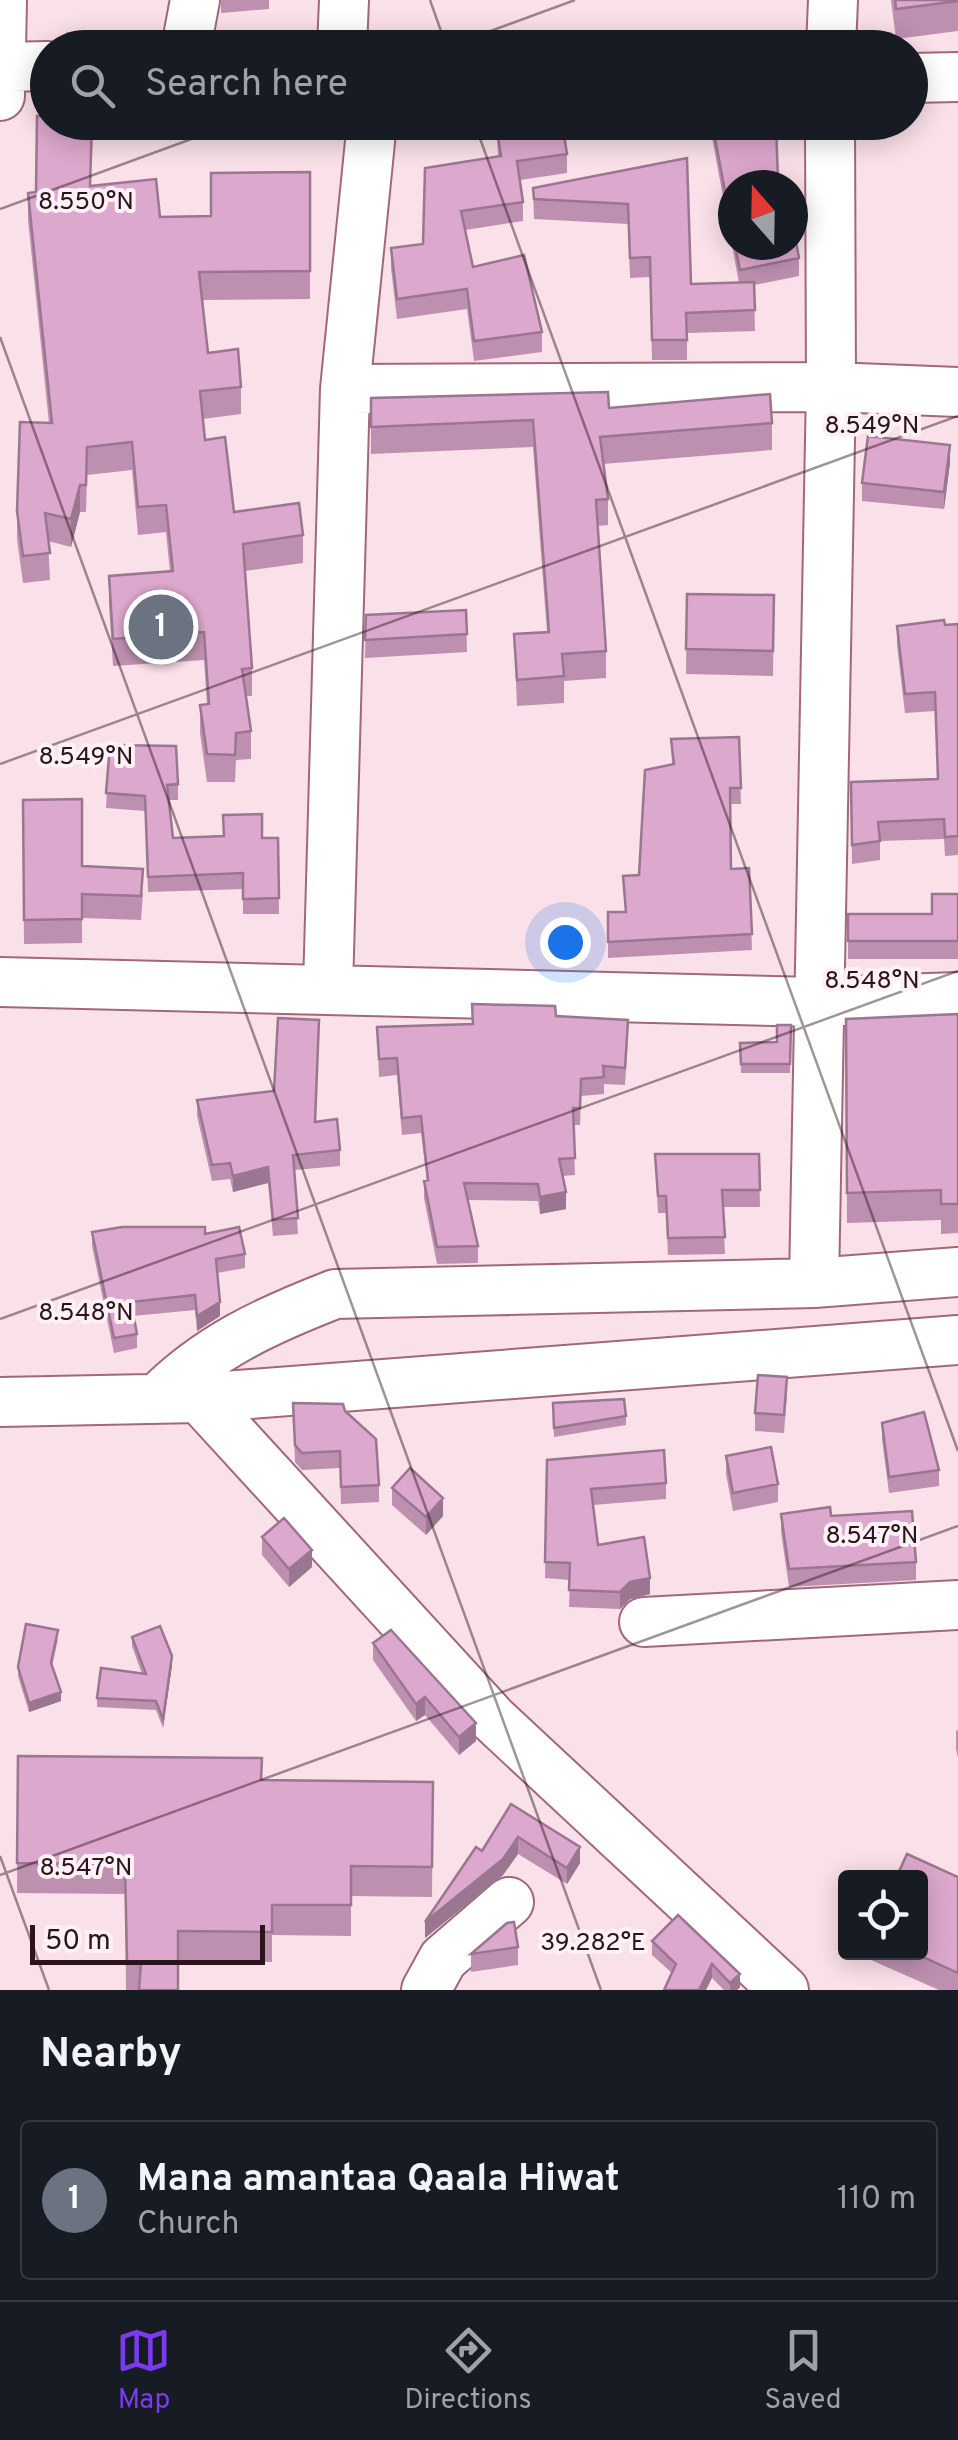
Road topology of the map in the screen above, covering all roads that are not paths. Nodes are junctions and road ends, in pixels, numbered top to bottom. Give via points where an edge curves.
1 (2, 0) edge
2 (196, 0) edge
3 (344, 0) edge
4 (833, 0) edge
5 (190, 30) edge
6 (343, 30) edge
7 (832, 30) edge
8 (30, 66) edge
9 (0, 67) edge
10 (958, 77) edge
11 (928, 78) edge
12 (0, 96) edge
13 (370, 140) edge
14 (830, 140) edge
15 (831, 387) junction
16 (345, 390) junction
17 (958, 392) edge
18 (0, 982) edge
19 (328, 988) junction
20 (958, 997) edge
21 (816, 1002) junction
22 (958, 1272) edge
23 (814, 1282) junction
24 (958, 1340) edge
25 (178, 1398) junction
26 (0, 1402) edge
27 (958, 1605) edge
28 (644, 1622) dead end
29 (509, 1902) dead end
30 (426, 1990) edge
31 (784, 1990) edge

1 - 9 street
2 - 5 street
3 - 6 street
4 - 7 street
8 - 9 street
9 - 12 street
10 - 11 street
13 - 16 street
14 - 15 street
15 - 16 street
15 - 17 street
15 - 21 street
16 - 19 street
18 - 19 street
19 - 21 street
20 - 21 street
21 - 23 street
22 - 23 street
23 - 25 street via 335,1294 216,1349 182,1373
24 - 25 street
25 - 26 street
25 - 31 street via 493,1718
27 - 28 street
29 - 30 street via 443,1958

